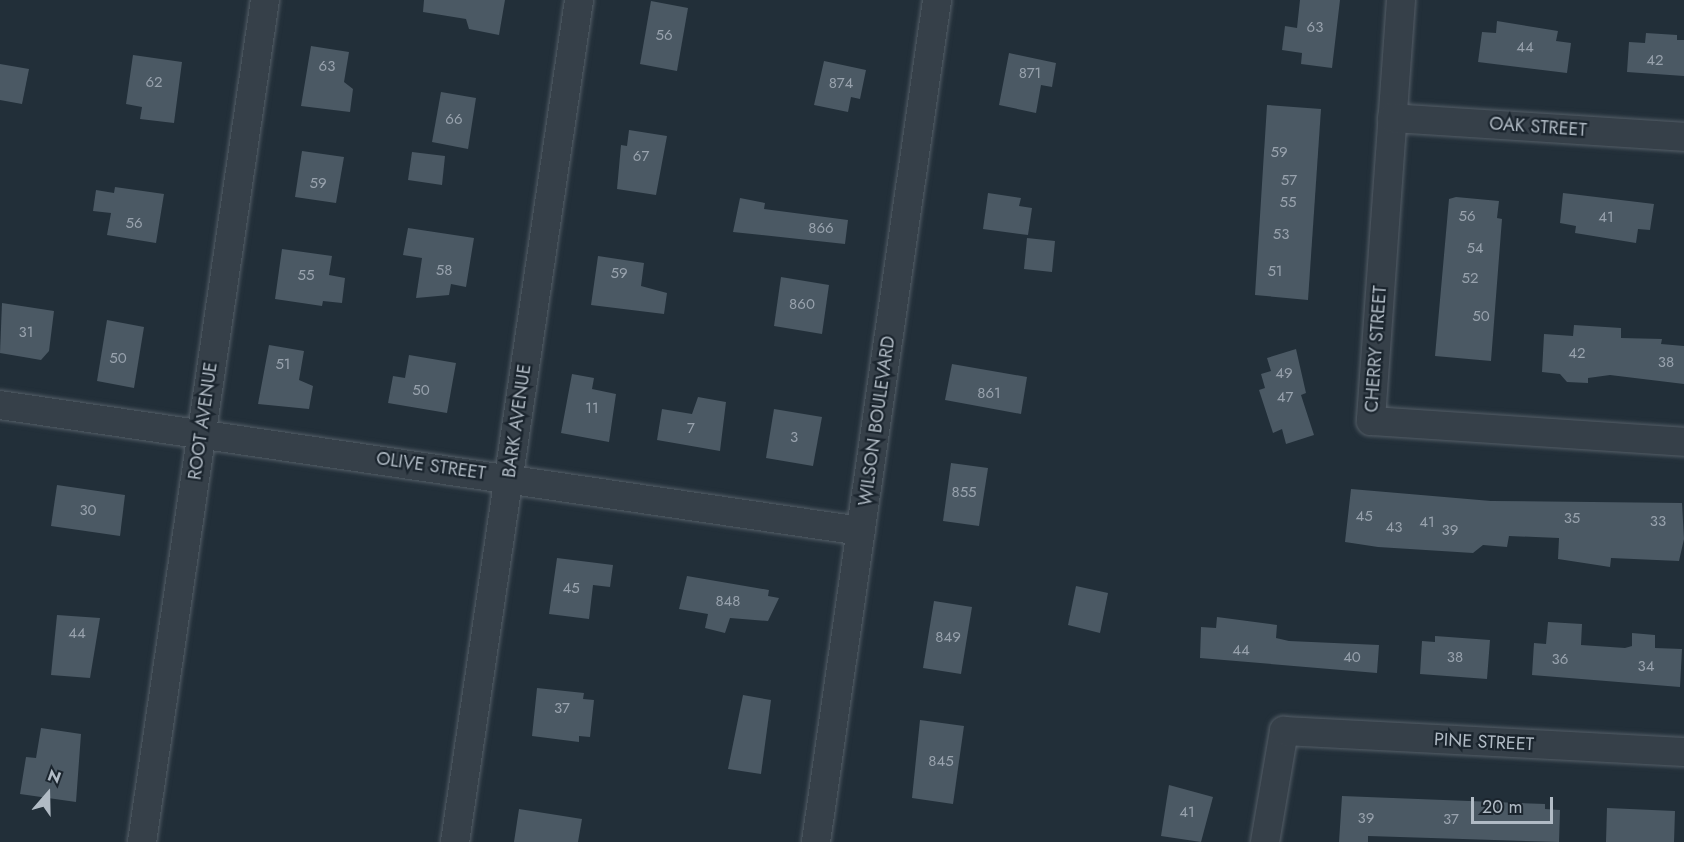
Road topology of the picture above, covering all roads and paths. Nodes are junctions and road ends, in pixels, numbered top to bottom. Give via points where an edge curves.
1 (265, 0) edge
2 (579, 0) edge
3 (937, 0) edge
4 (1401, 0) edge
5 (1392, 118) junction
6 (1684, 137) edge
7 (0, 405) edge
8 (200, 434) junction
9 (1684, 442) edge
10 (509, 477) junction
11 (861, 531) junction
12 (1684, 752) edge
13 (142, 842) edge
14 (455, 842) edge
15 (816, 842) edge
16 (1265, 842) edge

1 - 8 street, ROOT AVENUE
2 - 10 street, BARK AVENUE
3 - 11 street, WILSON BOULEVARD
4 - 5 street, CHERRY STREET
5 - 6 street, OAK STREET
5 - 9 street, CHERRY STREET via 1371,421
7 - 8 street, OLIVE STREET
8 - 10 street, OLIVE STREET
8 - 13 street, ROOT AVENUE
10 - 11 street, OLIVE STREET
10 - 14 street, BARK AVENUE
11 - 15 street, WILSON BOULEVARD
12 - 16 street, PINE STREET via 1284,731

